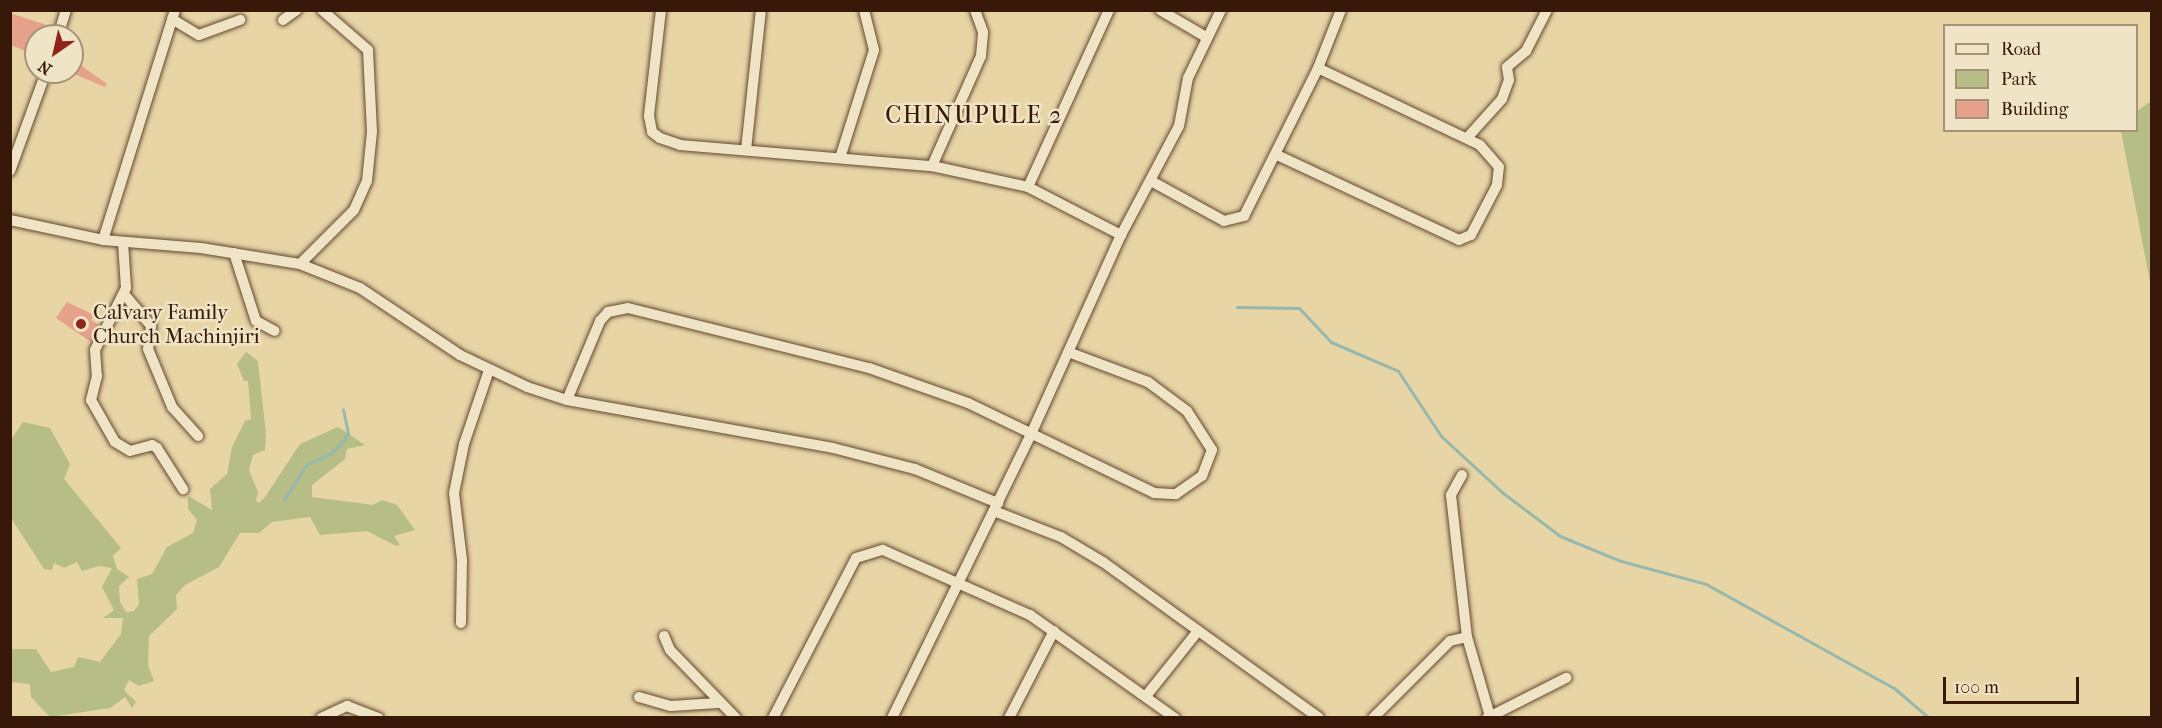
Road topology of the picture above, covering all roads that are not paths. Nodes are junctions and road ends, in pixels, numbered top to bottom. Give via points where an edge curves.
1 (297, 10) edge
2 (322, 10) edge
3 (661, 10) edge
4 (761, 10) edge
5 (864, 10) edge
6 (975, 10) edge
7 (1109, 10) edge
8 (1160, 10) edge
9 (1221, 10) edge
10 (1341, 10) edge
11 (1547, 10) edge
12 (174, 15) edge
13 (240, 20) dead end
14 (283, 20) dead end
15 (1206, 37) junction
16 (1318, 68) junction
17 (41, 84) edge
18 (1467, 138) junction
19 (746, 150) junction
20 (13, 154) edge
21 (1277, 155) junction
22 (840, 158) junction
23 (932, 166) junction
24 (10, 171) edge
25 (1151, 181) junction
26 (1028, 187) junction
27 (10, 219) edge
28 (1121, 235) junction
29 (103, 240) junction
30 (123, 242) junction
31 (234, 253) junction
32 (300, 264) junction
33 (124, 294) junction
34 (275, 331) dead end
35 (1068, 352) junction
36 (489, 370) junction
37 (567, 400) junction
38 (1032, 432) junction
39 (198, 436) dead end
40 (1462, 475) dead end
41 (183, 489) dead end
42 (996, 507) junction
43 (959, 581) junction
44 (461, 623) dead end
45 (1053, 631) junction
46 (1198, 631) junction
47 (664, 636) dead end
48 (1467, 637) junction
49 (1566, 678) dead end
50 (1146, 696) junction
51 (639, 697) dead end
52 (718, 703) junction
53 (321, 717) edge
54 (379, 717) edge
55 (736, 717) edge
56 (773, 717) edge
57 (892, 717) edge
58 (1009, 717) edge
59 (1175, 717) edge
60 (1319, 717) edge
61 (1373, 717) edge
62 (1488, 717) edge

1 - 14 street
2 - 32 street via 368,50 372,132 367,180 354,210
3 - 19 street via 649,116 652,132 680,145
4 - 19 street
5 - 22 street via 874,50
6 - 23 street via 983,32 981,56
7 - 26 street
8 - 15 street
9 - 15 street
10 - 16 street
11 - 18 street via 1526,51 1507,67 1509,80 1502,99
12 - 13 street via 199,35
12 - 29 street
15 - 25 street via 1188,78 1179,126
16 - 18 street
16 - 21 street
17 - 20 street
18 - 21 street via 1494,157 1499,177 1466,240 1437,232
19 - 22 street
20 - 24 street
21 - 25 street via 1250,210 1231,223
22 - 23 street
23 - 26 street
25 - 28 street
26 - 28 street
27 - 29 street
28 - 35 street
29 - 30 street
30 - 31 street
30 - 33 street
31 - 32 street
31 - 34 street via 256,321
32 - 36 street via 360,288
33 - 39 street via 151,326 148,349 172,407
33 - 41 street via 95,350 97,376 91,400 116,442 130,451 152,445 157,448
35 - 38 street
35 - 38 street via 1148,382 1174,399 1205,435 1210,460 1186,491 1164,495
36 - 37 street
36 - 44 street via 464,444 454,493 462,560
37 - 38 street via 600,321 608,312 628,308 869,368
37 - 42 street via 833,448 915,469
38 - 42 street
40 - 48 street via 1451,495
42 - 43 street
42 - 46 street via 1061,537
43 - 45 street
43 - 56 street via 883,549 862,553
43 - 57 street
45 - 50 street
45 - 58 street
46 - 50 street
46 - 60 street
47 - 52 street via 669,650 697,675
48 - 61 street via 1450,641
48 - 62 street
49 - 62 street
50 - 59 street
51 - 52 street via 672,706
52 - 55 street
53 - 54 street via 347,706

